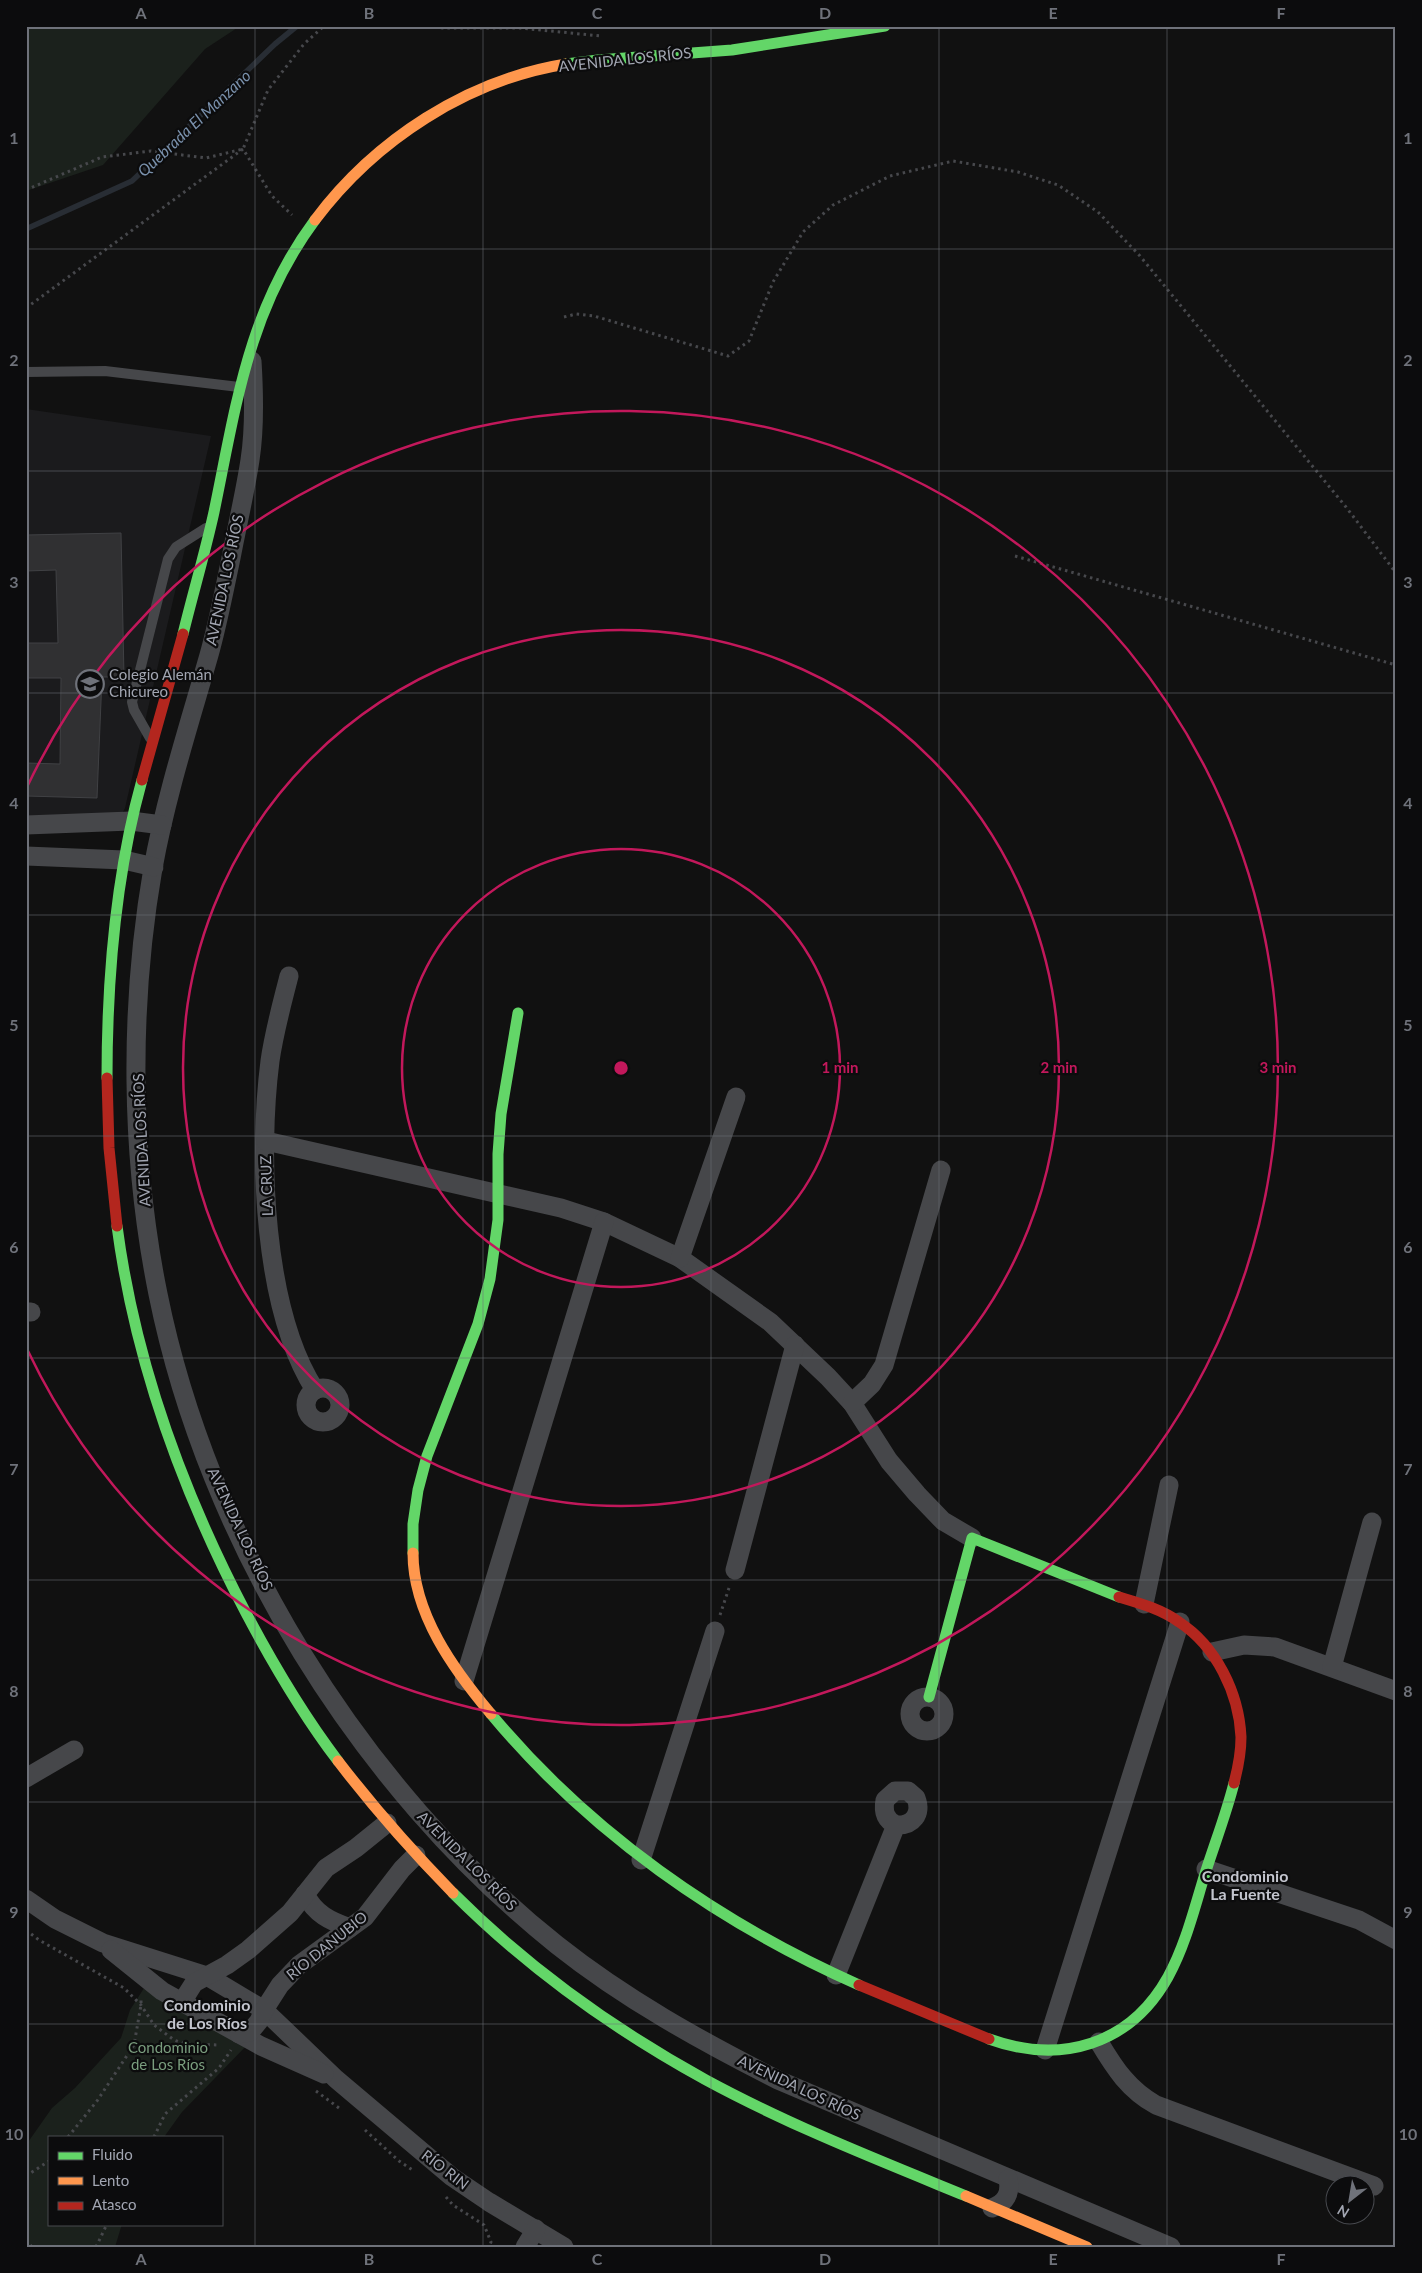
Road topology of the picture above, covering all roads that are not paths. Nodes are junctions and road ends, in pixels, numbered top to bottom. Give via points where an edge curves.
1 (885, 26) edge
2 (251, 344) junction
3 (26, 372) edge
4 (240, 387) junction
5 (217, 497) junction
6 (242, 502) junction
7 (211, 525) junction
8 (153, 742) junction
9 (131, 821) junction
10 (26, 825) edge
11 (162, 825) junction
12 (26, 856) edge
13 (124, 860) junction
14 (154, 867) junction
15 (289, 976) dead end
16 (518, 1013) dead end
17 (736, 1097) dead end
18 (266, 1141) junction
19 (941, 1170) dead end
20 (499, 1194) junction
21 (604, 1222) junction
22 (680, 1258) junction
23 (159, 1298) junction
24 (131, 1303) junction
25 (795, 1345) junction
26 (315, 1390) dead end
27 (852, 1403) junction
28 (1169, 1484) dead end
29 (1372, 1522) dead end
30 (972, 1538) junction
31 (735, 1570) road end
32 (1144, 1604) junction
33 (1180, 1622) junction
34 (715, 1631) road end
35 (1212, 1652) junction
36 (1332, 1667) junction
37 (464, 1681) junction
38 (1396, 1691) edge
39 (929, 1697) dead end
40 (346, 1721) junction
41 (320, 1736) junction
42 (74, 1750) dead end
43 (26, 1778) edge
44 (386, 1823) junction
45 (896, 1825) dead end
46 (416, 1855) junction
47 (641, 1860) junction
48 (1206, 1869) junction
49 (305, 1894) junction
50 (26, 1899) edge
51 (1359, 1920) junction
52 (1396, 1925) edge
53 (350, 1928) junction
54 (1396, 1940) edge
55 (103, 1943) junction
56 (836, 1975) junction
57 (206, 1976) junction
58 (182, 2002) junction
59 (264, 2010) junction
60 (240, 2034) junction
61 (1099, 2042) junction
62 (1045, 2050) junction
63 (336, 2079) junction
64 (1347, 2176) edge
65 (1008, 2178) junction
66 (992, 2208) junction
67 (536, 2229) junction
68 (525, 2247) edge
69 (564, 2247) edge
70 (1087, 2247) edge
71 (1171, 2247) edge

1 - 2 street, AVENIDA LOS RÍOS via 682,55 586,61 506,80 437,111 388,143 346,181 307,230 276,280
2 - 4 street, AVENIDA LOS RÍOS
2 - 6 street, AVENIDA LOS RÍOS via 251,456
3 - 4 lane via 106,371
4 - 5 street, AVENIDA LOS RÍOS
5 - 6 street via 234,497
5 - 7 street, AVENIDA LOS RÍOS
6 - 11 street, AVENIDA LOS RÍOS via 211,648
7 - 8 street, AVENIDA LOS RÍOS
7 - 8 lane via 176,547 168,560 132,702
8 - 9 street, AVENIDA LOS RÍOS
9 - 10 street
9 - 11 street
9 - 13 street, AVENIDA LOS RÍOS
11 - 14 street, AVENIDA LOS RÍOS
12 - 13 street
13 - 14 street
13 - 24 street, AVENIDA LOS RÍOS via 110,981 107,1083 113,1184
14 - 23 street, AVENIDA LOS RÍOS via 139,985 137,1084 144,1202
15 - 18 street, LA CRUZ via 270,1060
16 - 20 street via 501,1108
17 - 22 street
18 - 20 street
18 - 26 street, LA CRUZ via 269,1222 278,1285 298,1356
19 - 27 street via 884,1366 872,1384
20 - 21 street
20 - 37 street via 495,1252 488,1291 433,1439 412,1531 415,1574 424,1609 437,1638
21 - 22 street
21 - 37 street
22 - 25 street via 770,1322
23 - 24 street
23 - 40 street, AVENIDA LOS RÍOS via 194,1421 228,1509 280,1615
24 - 41 street, AVENIDA LOS RÍOS via 152,1390 208,1539 260,1641
25 - 27 street
25 - 31 street
27 - 30 street via 888,1461 917,1494 944,1521
28 - 32 street
29 - 36 street
30 - 32 street via 1104,1592
30 - 39 street
32 - 33 street
33 - 35 street
33 - 62 street
34 - 47 street
35 - 36 street via 1244,1645 1275,1647
35 - 48 street via 1232,1696 1241,1738 1234,1789
36 - 38 street
37 - 47 street via 533,1761
40 - 41 street via 333,1722
40 - 65 street, AVENIDA LOS RÍOS via 405,1797 459,1856 522,1916 598,1975 653,2012 770,2076 824,2102
41 - 44 street, AVENIDA LOS RÍOS
42 - 43 street
44 - 46 street, AVENIDA LOS RÍOS
44 - 49 street via 326,1868
45 - 56 street
46 - 53 street, RÍO DANUBIO via 371,1911
46 - 66 street, AVENIDA LOS RÍOS via 466,1906 533,1963 662,2054 778,2116
47 - 56 street via 722,1914
48 - 51 street
48 - 61 street via 1182,1948 1163,1986 1134,2018
49 - 53 street via 311,1907 329,1921
49 - 57 street via 290,1913 248,1950
50 - 55 street, RÍO RIN via 55,1919
51 - 52 street
51 - 54 street
53 - 59 street, RÍO DANUBIO via 298,1965
55 - 57 street, RÍO RIN
55 - 58 street, RÍO RIN via 162,1991
56 - 62 street via 993,2041 1018,2048
57 - 58 street via 194,1982
57 - 59 street, RÍO RIN
58 - 60 street, RÍO RIN
59 - 60 street, RÍO DANUBIO via 250,2032
59 - 63 street, RÍO RIN
60 - 63 street, RÍO RIN
61 - 62 street
61 - 64 street via 1124,2081 1156,2105
63 - 67 street, RÍO RIN via 452,2177
65 - 66 street via 1010,2188 1006,2199
65 - 71 street, AVENIDA LOS RÍOS
66 - 70 street, AVENIDA LOS RÍOS
67 - 68 street
67 - 69 street, RÍO RIN

